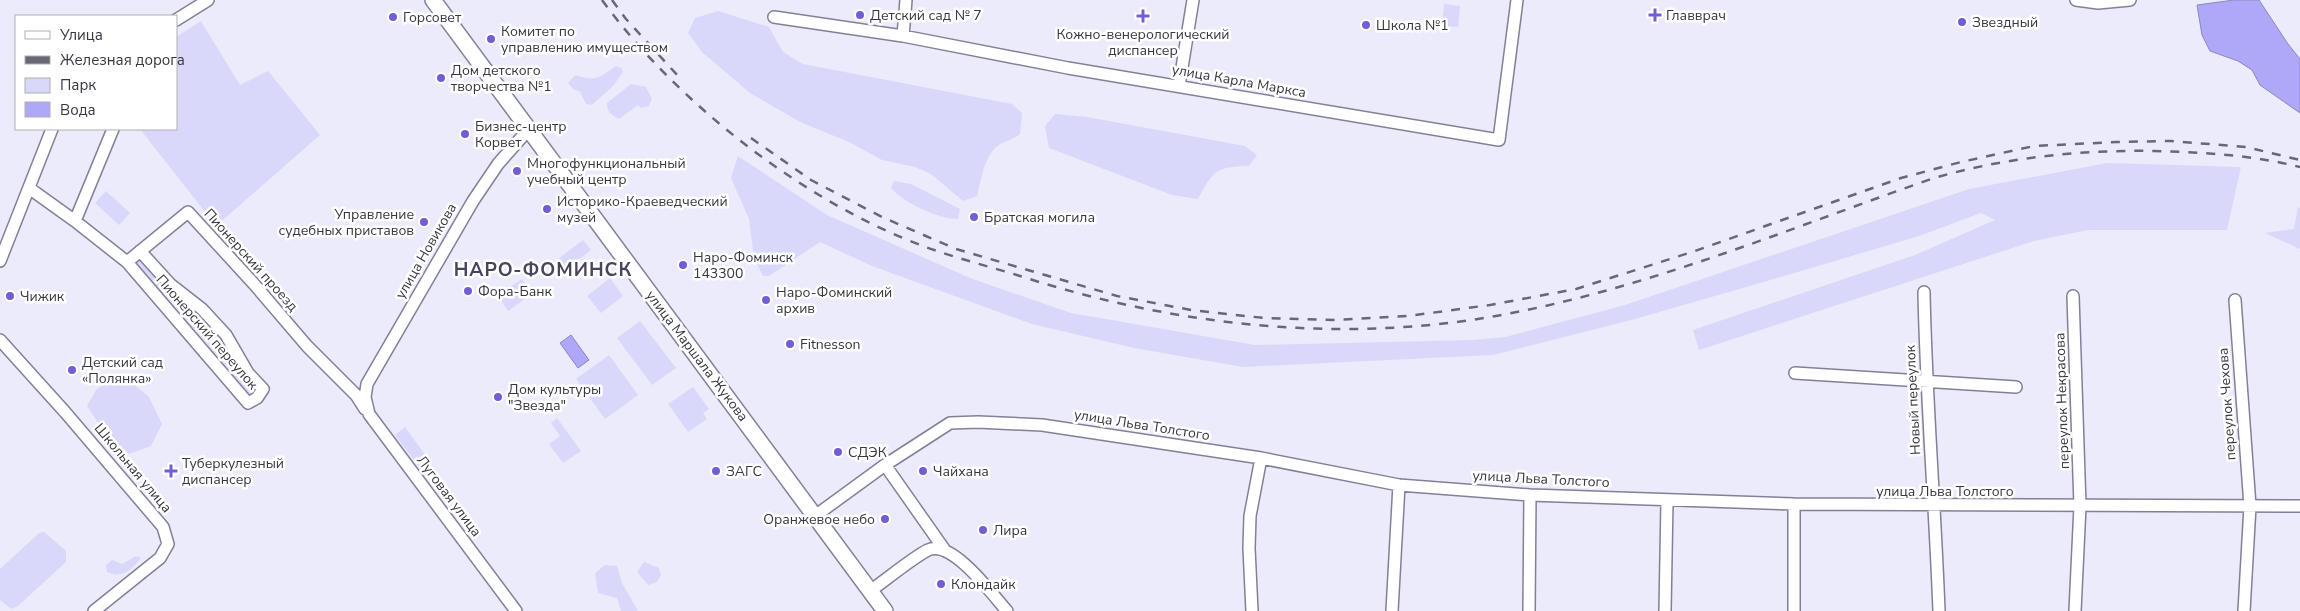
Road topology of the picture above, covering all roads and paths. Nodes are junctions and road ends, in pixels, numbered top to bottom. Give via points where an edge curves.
1 (208, 0) edge
2 (433, 0) edge
3 (906, 0) edge
4 (1192, 0) edge
5 (1517, 0) edge
6 (2076, 0) edge
7 (2130, 0) edge
8 (774, 17) dead end
9 (178, 19) edge
10 (902, 36) junction
11 (1179, 86) junction
12 (52, 130) edge
13 (113, 130) edge
14 (528, 130) junction
15 (29, 188) junction
16 (75, 221) junction
17 (140, 251) junction
18 (0, 260) edge
19 (126, 262) junction
20 (1924, 292) dead end
21 (2073, 296) dead end
22 (2235, 300) dead end
23 (0, 340) edge
24 (1795, 373) dead end
25 (1926, 381) junction
26 (2016, 387) dead end
27 (366, 397) joint
28 (369, 414) junction
29 (1261, 458) junction
30 (886, 465) junction
31 (1399, 485) junction
32 (1530, 495) junction
33 (1667, 501) junction
34 (1794, 504) junction
35 (1935, 506) junction
36 (2080, 506) junction
37 (2250, 506) junction
38 (2300, 506) edge
39 (815, 516) junction
40 (944, 549) junction
41 (870, 591) junction
42 (94, 611) edge
43 (516, 611) edge
44 (885, 611) edge
45 (1008, 611) edge
46 (1252, 611) edge
47 (1392, 611) edge
48 (1529, 611) edge
49 (1666, 611) edge
50 (1794, 611) edge
51 (1939, 611) edge
52 (2075, 611) edge
53 (2244, 611) edge

1 - 9 street
2 - 14 main road, улица Маршала Жукова
3 - 10 street
4 - 11 street
5 - 11 street, улица Карла Маркса via 1499,140
6 - 7 street via 2098,3
8 - 10 street, улица Карла Маркса
10 - 11 street, улица Карла Маркса
12 - 15 street
13 - 16 street
14 - 27 street, улица Новикова via 498,164 473,200 367,384
14 - 39 main road, улица Маршала Жукова
15 - 16 street
15 - 18 street
16 - 19 street
17 - 19 street, Пионерский проезд
17 - 19 street, Пионерский переулок via 170,284 202,309 226,335 248,373 263,389 257,398 248,403
17 - 28 street, Пионерский проезд via 188,212 307,346 356,395
20 - 25 street, Новый переулок
21 - 36 street, переулок Некрасова
22 - 37 street, переулок Чехова
23 - 42 street, Школьная улица via 163,527 168,544 160,558
24 - 25 street
25 - 26 street
25 - 35 street, Новый переулок
27 - 28 street, Луговая улица
28 - 43 street, Луговая улица
29 - 30 street, улица Льва Толстого via 1042,425 978,422 950,423
29 - 31 street, улица Льва Толстого
29 - 46 street via 1250,516
30 - 39 street, улица Льва Толстого
30 - 40 street
31 - 32 street, улица Льва Толстого
31 - 47 street
32 - 33 street, улица Льва Толстого
32 - 48 street
33 - 34 street, улица Льва Толстого
33 - 49 street
34 - 35 street, улица Льва Толстого
34 - 50 street
35 - 36 street, улица Льва Толстого
35 - 51 street, Новый переулок
36 - 37 street, улица Льва Толстого
36 - 52 street, переулок Некрасова
37 - 38 street, улица Льва Толстого
37 - 53 street, переулок Чехова
39 - 41 main road, улица Маршала Жукова
40 - 41 street via 929,550
40 - 45 street via 959,558
41 - 44 main road, улица Маршала Жукова

